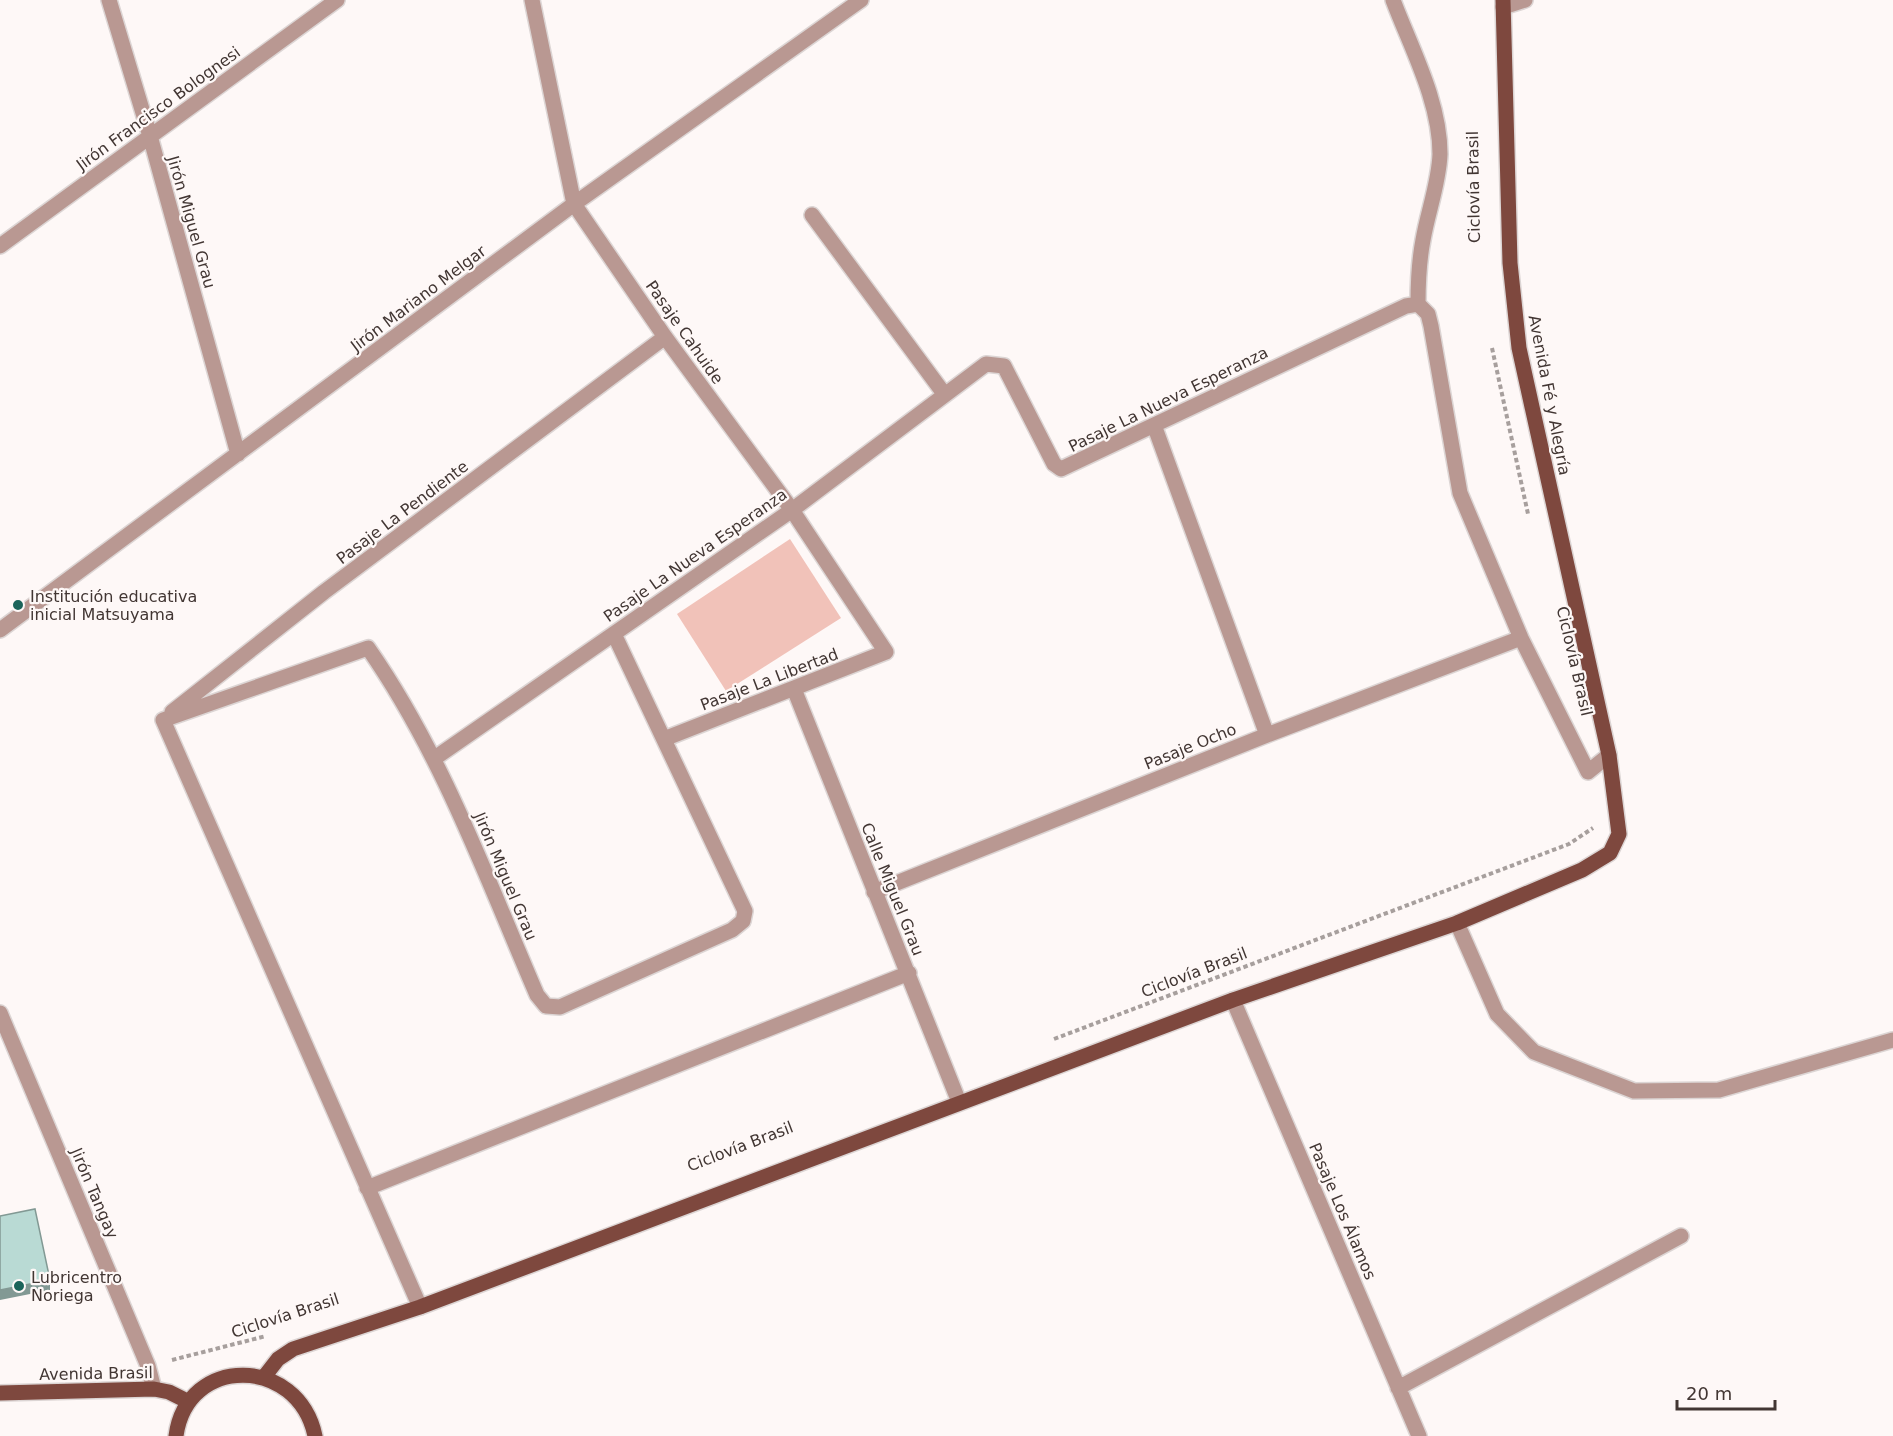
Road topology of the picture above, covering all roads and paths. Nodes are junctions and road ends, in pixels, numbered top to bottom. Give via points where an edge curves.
1 (109, 0) edge
2 (337, 0) edge
3 (532, 0) edge
4 (861, 0) edge
5 (1393, 0) edge
6 (1525, 0) edge
7 (1503, 4) edge
8 (150, 136) junction
9 (574, 204) junction
10 (812, 215) dead end
11 (0, 246) edge
12 (1418, 304) junction
13 (665, 337) junction
14 (1492, 344) dead end
15 (945, 395) junction
16 (1154, 425) junction
17 (238, 454) junction
18 (792, 510) junction
19 (1530, 524) dead end
20 (0, 630) edge
21 (614, 634) junction
22 (1521, 639) junction
23 (886, 652) joint
24 (794, 689) junction
25 (163, 720) junction
26 (1267, 735) junction
27 (664, 739) junction
28 (1610, 755) junction
29 (435, 758) junction
30 (1595, 825) dead end
31 (874, 892) junction
32 (1457, 922) junction
33 (909, 973) junction
34 (1233, 1000) junction
35 (0, 1013) edge
36 (1893, 1040) edge
37 (1047, 1042) dead end
38 (959, 1102) junction
39 (367, 1188) junction
40 (1681, 1236) dead end
41 (420, 1307) junction
42 (267, 1335) dead end
43 (148, 1366) junction
44 (264, 1377) junction
45 (1398, 1388) junction
46 (154, 1389) junction
47 (0, 1393) edge
48 (189, 1402) junction
49 (176, 1436) edge
50 (315, 1436) edge
51 (1419, 1436) edge

1 - 8 street, Jirón Miguel Grau
2 - 8 street, Jirón Francisco Bolognesi
3 - 9 street, Pasaje Cahuide
4 - 9 street, Jirón Mariano Melgar
5 - 12 street via 1432,103 1440,153 1418,273
6 - 7 street
7 - 28 main road, Avenida Fé y Alegría via 1510,263 1519,348
8 - 11 street, Jirón Francisco Bolognesi
8 - 17 street, Jirón Miguel Grau
9 - 13 street, Pasaje Cahuide
9 - 17 street, Jirón Mariano Melgar
10 - 15 street
12 - 16 street, Pasaje La Nueva Esperanza via 1406,306
12 - 22 street via 1428,314 1431,326 1460,493
13 - 18 street, Pasaje Cahuide
13 - 25 street, Pasaje La Pendiente via 324,592
14 - 19 path
15 - 16 street, Pasaje La Nueva Esperanza via 986,364 1004,366 1054,464 1061,469
15 - 18 street, Pasaje La Nueva Esperanza
16 - 26 street
17 - 20 street, Jirón Mariano Melgar
18 - 21 street, Pasaje La Nueva Esperanza
18 - 23 street, Pasaje Cahuide
21 - 27 street
21 - 29 street, Pasaje La Nueva Esperanza
22 - 26 street, Pasaje Ocho
22 - 28 street via 1588,772
23 - 24 street, Pasaje La Libertad
24 - 27 street, Pasaje La Libertad
24 - 31 street, Calle Miguel Grau
25 - 29 street, Jirón Miguel Grau via 369,648
25 - 39 street
26 - 31 street, Pasaje Ocho
27 - 29 street, Jirón Miguel Grau via 745,911 743,921 732,930 560,1007 546,1006 537,995
28 - 32 main road, Avenida Fé y Alegría via 1619,834 1610,853 1582,870
30 - 37 path, Ciclovía Brasil via 1569,844
31 - 33 street, Calle Miguel Grau
32 - 34 main road, Avenida Fé y Alegría
32 - 36 street via 1497,1014 1534,1052 1634,1091 1719,1090
33 - 38 street, Calle Miguel Grau
33 - 39 street
34 - 38 main road, Avenida Fé y Alegría
34 - 45 street, Pasaje Los Álamos
35 - 43 street, Jirón Tangay
38 - 41 main road, Avenida Fé y Alegría
39 - 41 street
40 - 45 street
41 - 44 main road, Avenida Fé y Alegría via 293,1349 278,1359
42 - 43 path, Ciclovía Brasil
43 - 46 street, Jirón Tangay
44 - 48 main road via 248,1374 215,1381
44 - 50 main road via 294,1394 308,1414
45 - 51 street, Pasaje Los Álamos
46 - 47 main road, Avenida Brasil
46 - 48 main road, Avenida Brasil
48 - 49 main road via 180,1417

